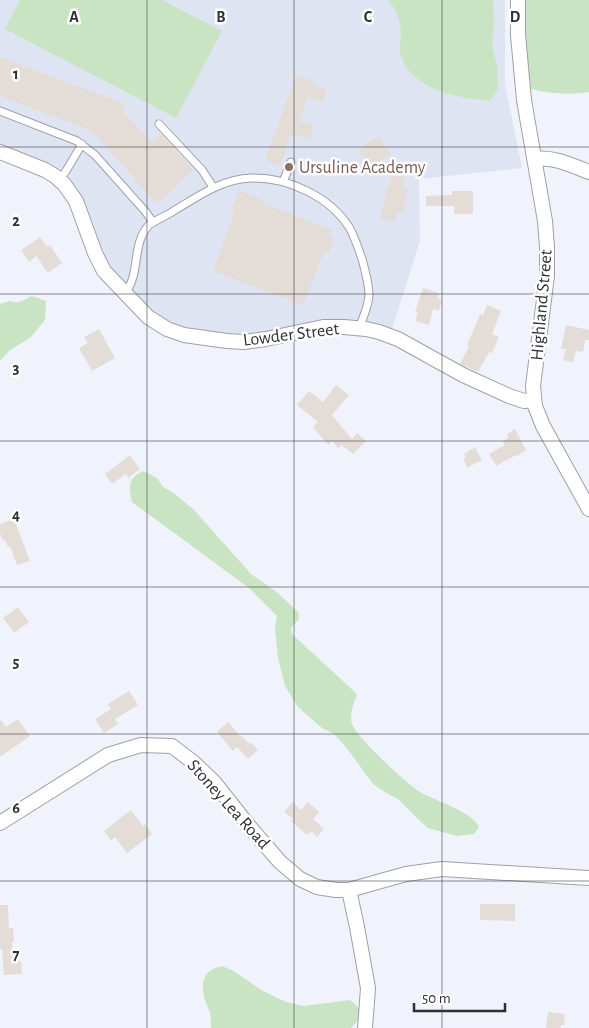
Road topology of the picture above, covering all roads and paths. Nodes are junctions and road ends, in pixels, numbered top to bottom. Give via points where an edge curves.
1 (518, 0) edge
2 (0, 112) edge
3 (159, 124) dead end
4 (82, 144) junction
5 (0, 152) edge
6 (534, 159) junction
7 (291, 162) dead end
8 (589, 172) edge
9 (59, 180) junction
10 (283, 182) junction
11 (213, 187) junction
12 (153, 222) junction
13 (125, 293) junction
14 (359, 328) junction
15 (534, 400) junction
16 (589, 509) edge
17 (0, 823) edge
18 (589, 878) edge
19 (349, 890) junction
20 (365, 1028) edge

1 - 6 street, Highland Street via 523,94
2 - 4 lane
3 - 11 lane via 202,170
4 - 9 lane
4 - 12 lane
5 - 9 street, Lowder Street via 50,172
6 - 8 street via 553,159
6 - 15 street, Highland Street via 548,252
7 - 10 lane
9 - 13 street, Lowder Street via 76,201 96,258
10 - 11 lane via 252,178
10 - 14 lane via 325,201 349,228 365,267 369,295
11 - 12 lane
12 - 13 lane via 144,232 132,281
13 - 14 street, Lowder Street via 162,327 210,339 252,341 323,327
14 - 15 street, Lowder Street via 398,339 509,396 524,401
15 - 16 street, Highland Street via 537,413
17 - 19 street, Stoney Lea Road via 108,756 141,745 172,746 214,782 280,862 300,879 317,887
18 - 19 street, Stoney Lea Road via 442,869 406,874
19 - 20 street via 368,988

